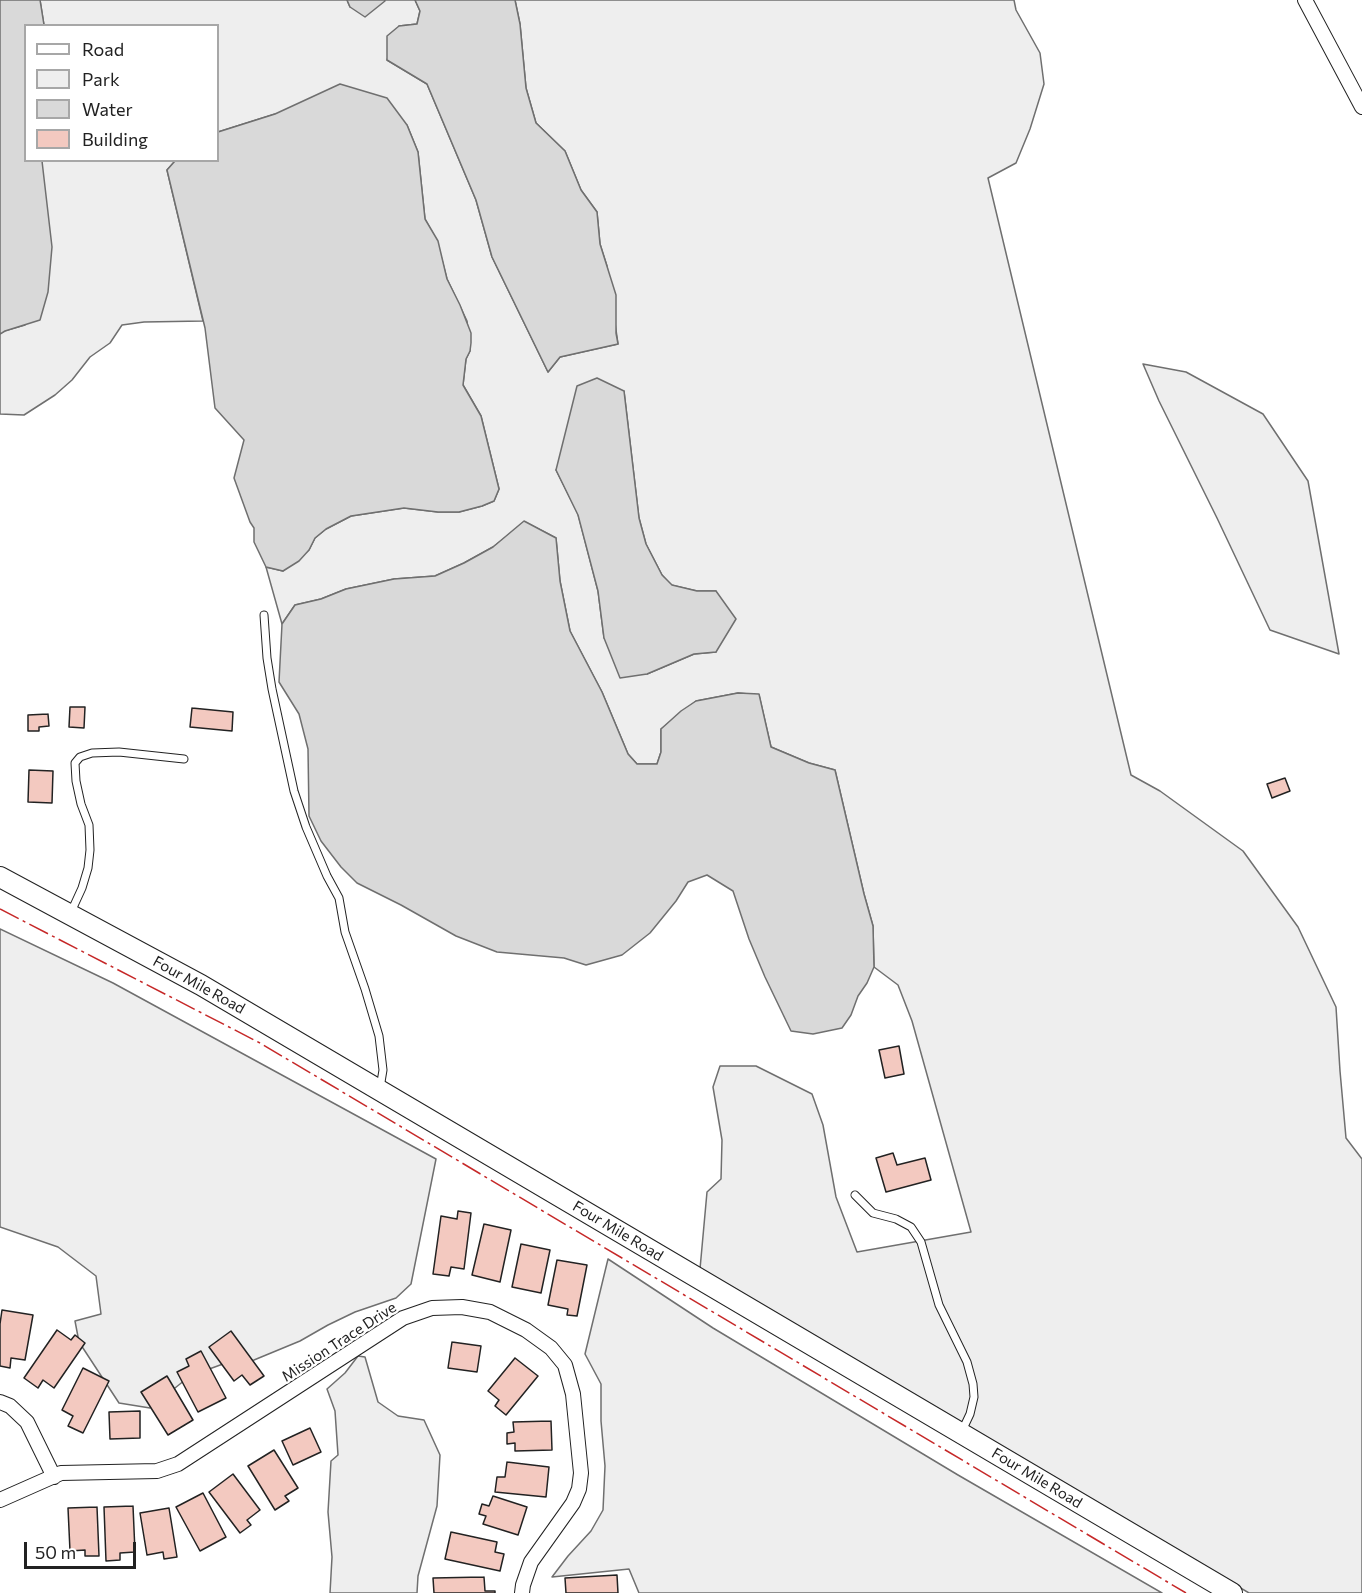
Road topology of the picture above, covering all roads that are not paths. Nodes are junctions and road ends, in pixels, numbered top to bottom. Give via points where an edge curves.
1 (1305, 0) edge
2 (1362, 107) edge
3 (264, 615) dead end
4 (184, 759) dead end
5 (0, 877) edge
6 (70, 914) junction
7 (380, 1090) junction
8 (855, 1195) dead end
9 (0, 1402) edge
10 (960, 1433) junction
11 (54, 1476) junction
12 (0, 1500) edge
13 (522, 1593) edge
14 (1232, 1593) edge

1 - 2 street
3 - 7 lane via 272,689 294,791 339,898 345,932 380,1036
4 - 6 lane via 92,753 75,763 90,850 82,888
5 - 6 main road, Four Mile Road
6 - 7 main road, Four Mile Road
7 - 10 main road, Four Mile Road
8 - 10 lane via 873,1213 911,1227 921,1242 939,1305 967,1362 973,1384 970,1414
9 - 11 street via 27,1422
10 - 14 main road, Four Mile Road
11 - 12 street, Mission Trace Drive
11 - 13 street, Mission Trace Drive via 157,1471 178,1464 403,1318 432,1308 462,1307 490,1312 551,1348 565,1365 573,1394 581,1473 579,1489 531,1562

